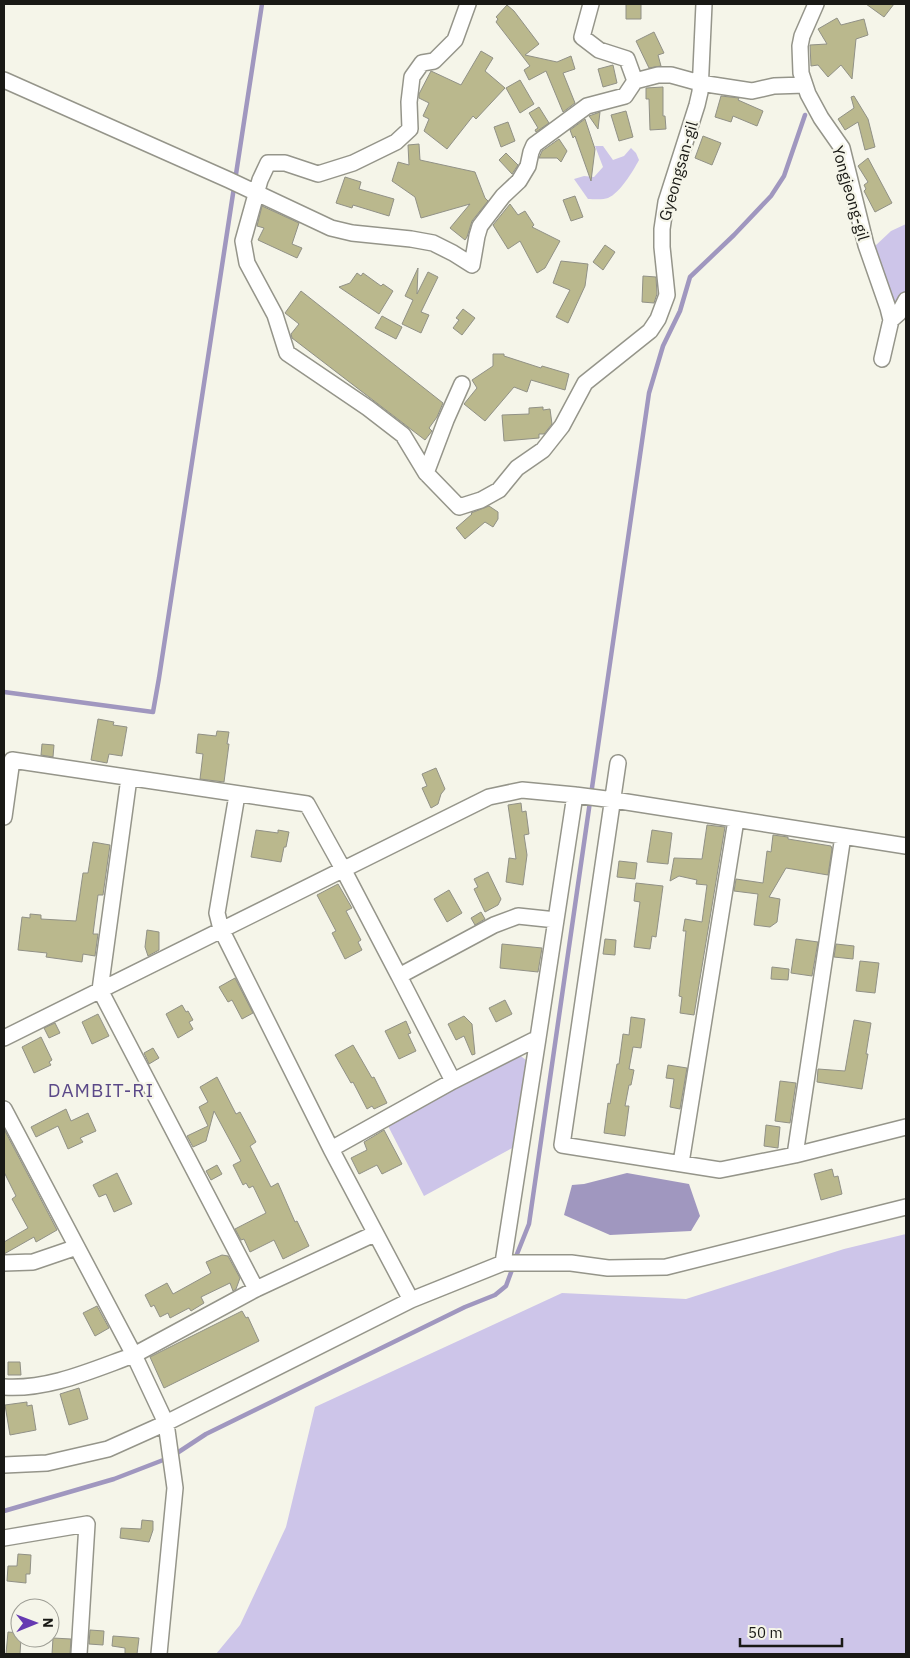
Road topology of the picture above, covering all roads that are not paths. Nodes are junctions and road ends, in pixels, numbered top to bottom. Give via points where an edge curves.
1 (468, 4) edge
2 (591, 4) edge
3 (704, 4) edge
4 (816, 4) edge
5 (4, 80) edge
6 (635, 81) junction
7 (700, 83) junction
8 (805, 85) junction
9 (250, 191) junction
10 (906, 300) edge
11 (891, 320) junction
12 (882, 359) dead end
13 (462, 384) dead end
14 (426, 473) junction
15 (618, 764) dead end
16 (128, 778) junction
17 (237, 795) junction
18 (575, 796) junction
19 (614, 800) junction
20 (4, 817) edge
21 (736, 820) junction
22 (843, 836) junction
23 (906, 846) edge
24 (343, 869) junction
25 (556, 920) junction
26 (221, 929) junction
27 (399, 976) junction
28 (100, 990) junction
29 (4, 1038) edge
30 (538, 1038) junction
31 (453, 1081) junction
32 (4, 1112) edge
33 (906, 1127) edge
34 (331, 1149) junction
35 (795, 1155) junction
36 (681, 1163) junction
37 (906, 1207) edge
38 (374, 1234) junction
39 (77, 1247) junction
40 (4, 1262) edge
41 (503, 1263) junction
42 (256, 1289) junction
43 (411, 1300) junction
44 (134, 1355) junction
45 (4, 1387) edge
46 (167, 1429) junction
47 (4, 1465) edge
48 (4, 1538) edge
49 (79, 1654) edge
50 (159, 1654) edge

1 - 9 street, Gyeongsan-gil via 454,40 434,61 422,62 412,77 410,129 396,142 353,163 318,174 285,163 268,163
2 - 6 street via 582,37 599,50 627,59
3 - 7 street, Gyeongsan-gil
4 - 8 street, Yongjeong-gil via 800,46 799,58
5 - 9 street
6 - 7 street via 672,75
6 - 9 street via 625,96 587,106 534,145 528,166 519,181 480,226 472,265 432,243 331,228
7 - 8 street via 752,91
7 - 14 street, Gyeongsan-gil via 697,105 666,202 662,247 667,295 658,319 650,330 585,383 562,426 543,450 517,468 499,490 459,507
8 - 11 street, Yongjeong-gil via 821,118 842,148 866,245
9 - 14 street, Gyeongsan-gil via 243,242 247,263 275,315 287,353 402,435
10 - 11 street
11 - 12 street, Yongjeong-gil
13 - 14 street
15 - 19 street
16 - 17 street
16 - 20 street via 12,760
16 - 28 street
17 - 24 street via 307,804
17 - 26 street via 216,913
18 - 19 street
18 - 24 street via 522,790 490,797
18 - 25 street
19 - 21 street
19 - 36 street via 562,1145
21 - 22 street
21 - 36 street
22 - 23 street
22 - 35 street
24 - 26 street
24 - 27 street
25 - 27 street via 518,916 494,925
25 - 30 street
26 - 28 street
26 - 34 street
27 - 31 street
28 - 29 street
28 - 42 street
30 - 31 street
30 - 41 street
31 - 34 street
32 - 39 street
33 - 35 street
34 - 38 street
35 - 36 street via 720,1170
37 - 41 street via 666,1267
38 - 42 street
38 - 43 street
39 - 40 street via 33,1262
39 - 44 street
41 - 43 street
42 - 44 street
43 - 46 street
44 - 45 street via 64,1380
44 - 46 street
46 - 47 street via 108,1449 47,1463
46 - 50 street via 174,1488
48 - 49 street via 87,1524

